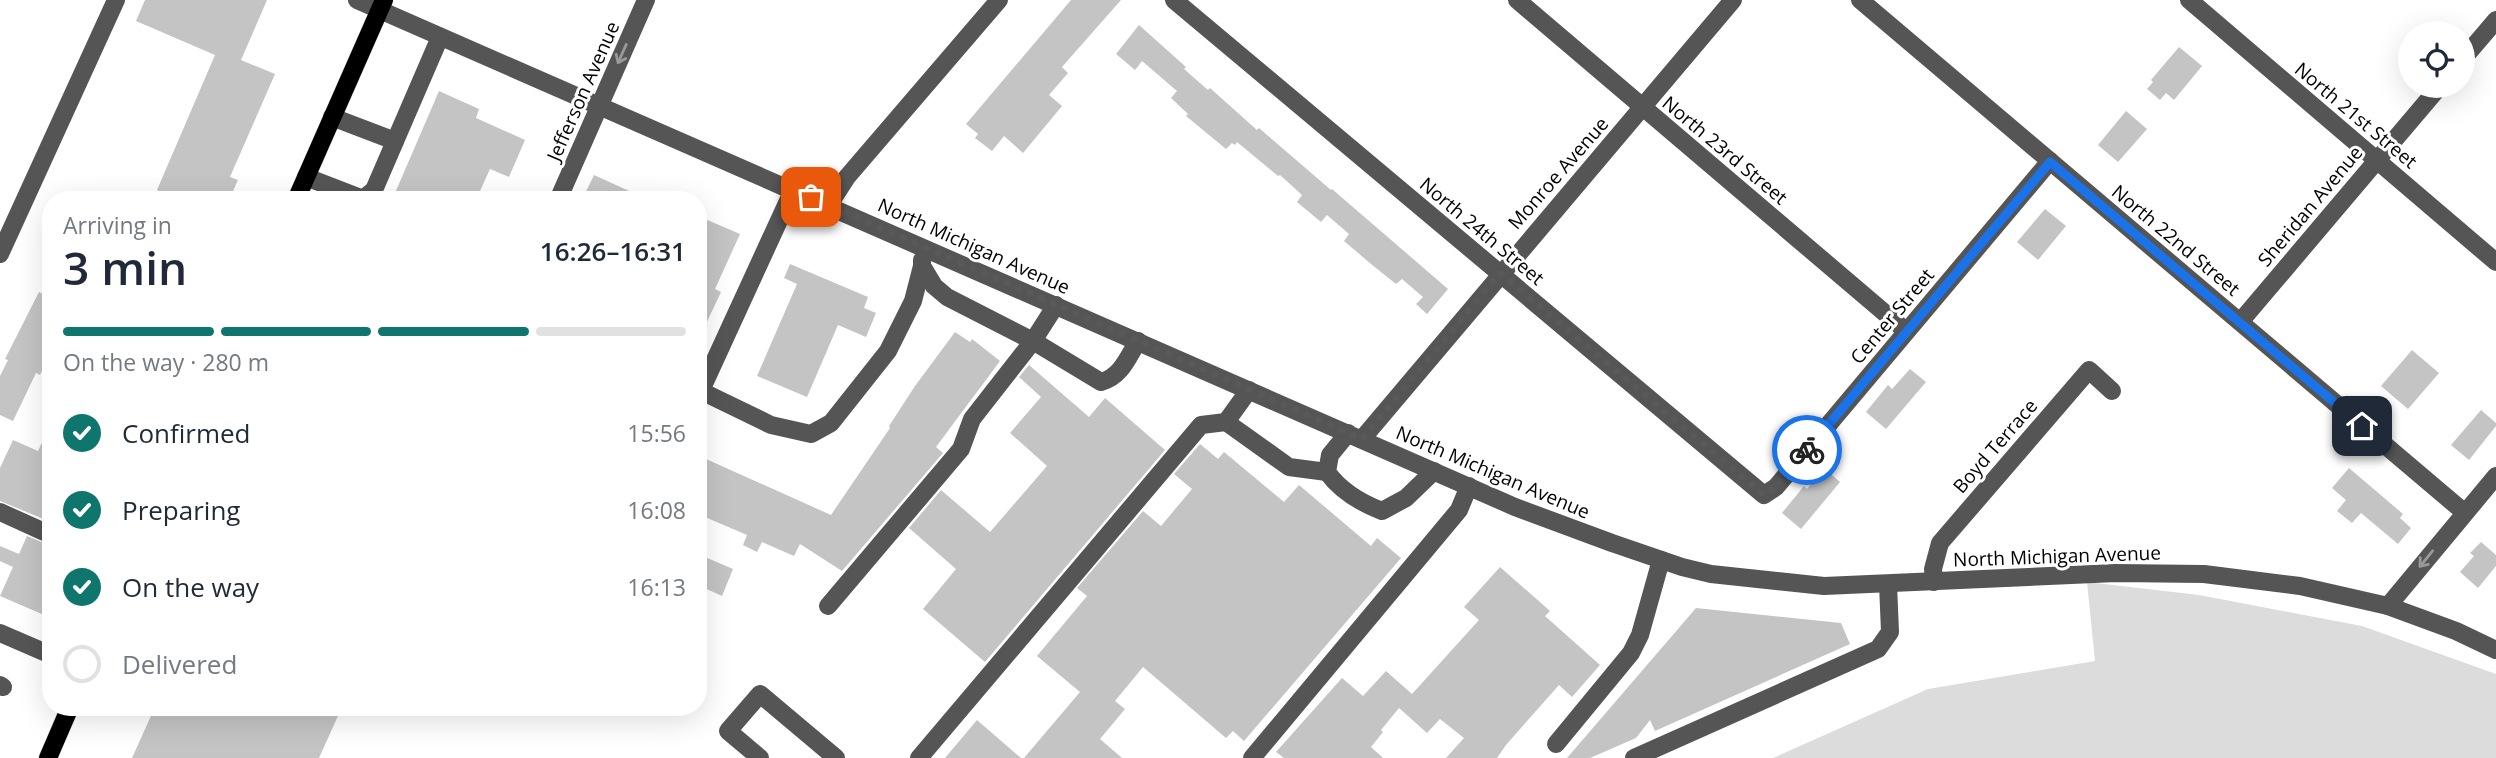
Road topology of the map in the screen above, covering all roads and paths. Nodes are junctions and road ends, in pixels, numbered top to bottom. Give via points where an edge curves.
1 (116, 0) edge
2 (357, 0) edge
3 (646, 0) edge
4 (999, 0) edge
5 (1174, 0) edge
6 (1517, 0) edge
7 (1733, 0) edge
8 (1860, 0) edge
9 (2189, 0) edge
10 (381, 5) edge
11 (2496, 20) edge
12 (440, 37) junction
13 (2475, 45) edge
14 (2430, 98) edge
15 (1642, 107) junction
16 (599, 108) junction
17 (332, 117) junction
18 (395, 141) junction
19 (2377, 160) junction
20 (2050, 162) junction
21 (306, 177) junction
22 (793, 190) junction
23 (300, 191) edge
24 (342, 191) edge
25 (373, 191) edge
26 (562, 191) edge
27 (830, 205) junction
28 (922, 246) junction
29 (0, 254) edge
30 (2496, 262) edge
31 (922, 266) junction
32 (1500, 273) junction
33 (1056, 305) junction
34 (2240, 322) junction
35 (1906, 331) junction
36 (1032, 341) junction
37 (1138, 341) junction
38 (707, 377) edge
39 (1249, 390) junction
40 (2112, 391) dead end
41 (707, 397) edge
42 (1226, 422) junction
43 (1355, 436) junction
44 (1434, 471) junction
45 (1326, 472) junction
46 (2496, 477) edge
47 (1469, 486) junction
48 (1764, 495) joint
49 (0, 512) edge
50 (2464, 512) junction
51 (42, 531) edge
52 (1661, 560) junction
53 (1934, 582) junction
54 (1888, 584) junction
55 (828, 606) dead end
56 (2388, 606) junction
57 (0, 633) edge
58 (2496, 650) edge
59 (42, 651) edge
60 (66, 716) edge
61 (1556, 744) dead end
62 (48, 758) edge
63 (760, 758) edge
64 (836, 758) edge
65 (919, 758) edge
66 (1252, 758) edge
67 (1634, 758) edge

1 - 29 street
2 - 10 street, North Michigan Avenue
3 -> 16 street, Jefferson Avenue
4 - 27 street via 847,177
5 - 32 street, North 24th Street
6 - 15 street, North 23rd Street
7 - 15 street, Monroe Avenue
8 - 20 street, North 22nd Street
9 - 19 street, North 21st Street
10 - 12 street, North Michigan Avenue
10 - 17 main road
11 - 13 street
12 - 16 street, North Michigan Avenue
12 - 18 street
14 - 19 street, Sheridan Avenue
15 - 32 street, Monroe Avenue
15 - 35 street, North 23rd Street
16 - 22 street, North Michigan Avenue
16 - 26 street, Jefferson Avenue
17 - 18 street
17 - 21 main road
18 - 25 street
19 - 30 street, North 21st Street
19 - 34 street, Sheridan Avenue
20 - 34 street, North 22nd Street
20 - 35 street, Center Street
21 - 23 main road
21 - 24 street
22 - 27 street, North Michigan Avenue
22 - 38 street
27 - 28 street, North Michigan Avenue
28 - 31 street
28 - 33 street, North Michigan Avenue
31 - 36 street via 947,297
31 - 41 street via 913,301 888,351 831,423 811,434 771,425
32 - 43 street, Monroe Avenue
32 - 48 street, North 24th Street
33 - 36 street
33 - 37 street, North Michigan Avenue
34 - 50 street, North 22nd Street
35 - 48 street, Center Street via 1776,487
36 - 37 street via 1101,382 1118,372
36 - 55 street via 972,419 961,449
37 - 39 street, North Michigan Avenue
39 - 42 street
39 - 43 street, North Michigan Avenue
40 - 53 street, Boyd Terrace via 2089,370 1940,543
42 - 45 street via 1289,467
42 - 65 street via 1202,425
43 - 44 street, North Michigan Avenue
43 - 45 street, Monroe Avenue via 1330,455
44 - 45 street via 1406,498 1382,510 1365,504
44 - 47 street, North Michigan Avenue
46 - 50 street
47 - 52 street, North Michigan Avenue
47 - 66 street via 1459,510
49 - 51 street
50 -> 56 street
52 - 54 street, North Michigan Avenue via 1711,574 1786,582
52 - 61 street via 1640,635 1630,653
53 - 54 street, North Michigan Avenue
53 - 56 street, North Michigan Avenue via 2116,573 2204,574 2300,586
54 - 67 street via 1890,632 1878,649
56 - 58 street, North Michigan Avenue
57 - 59 street
60 - 62 main road
63 - 64 street via 728,731 760,694

